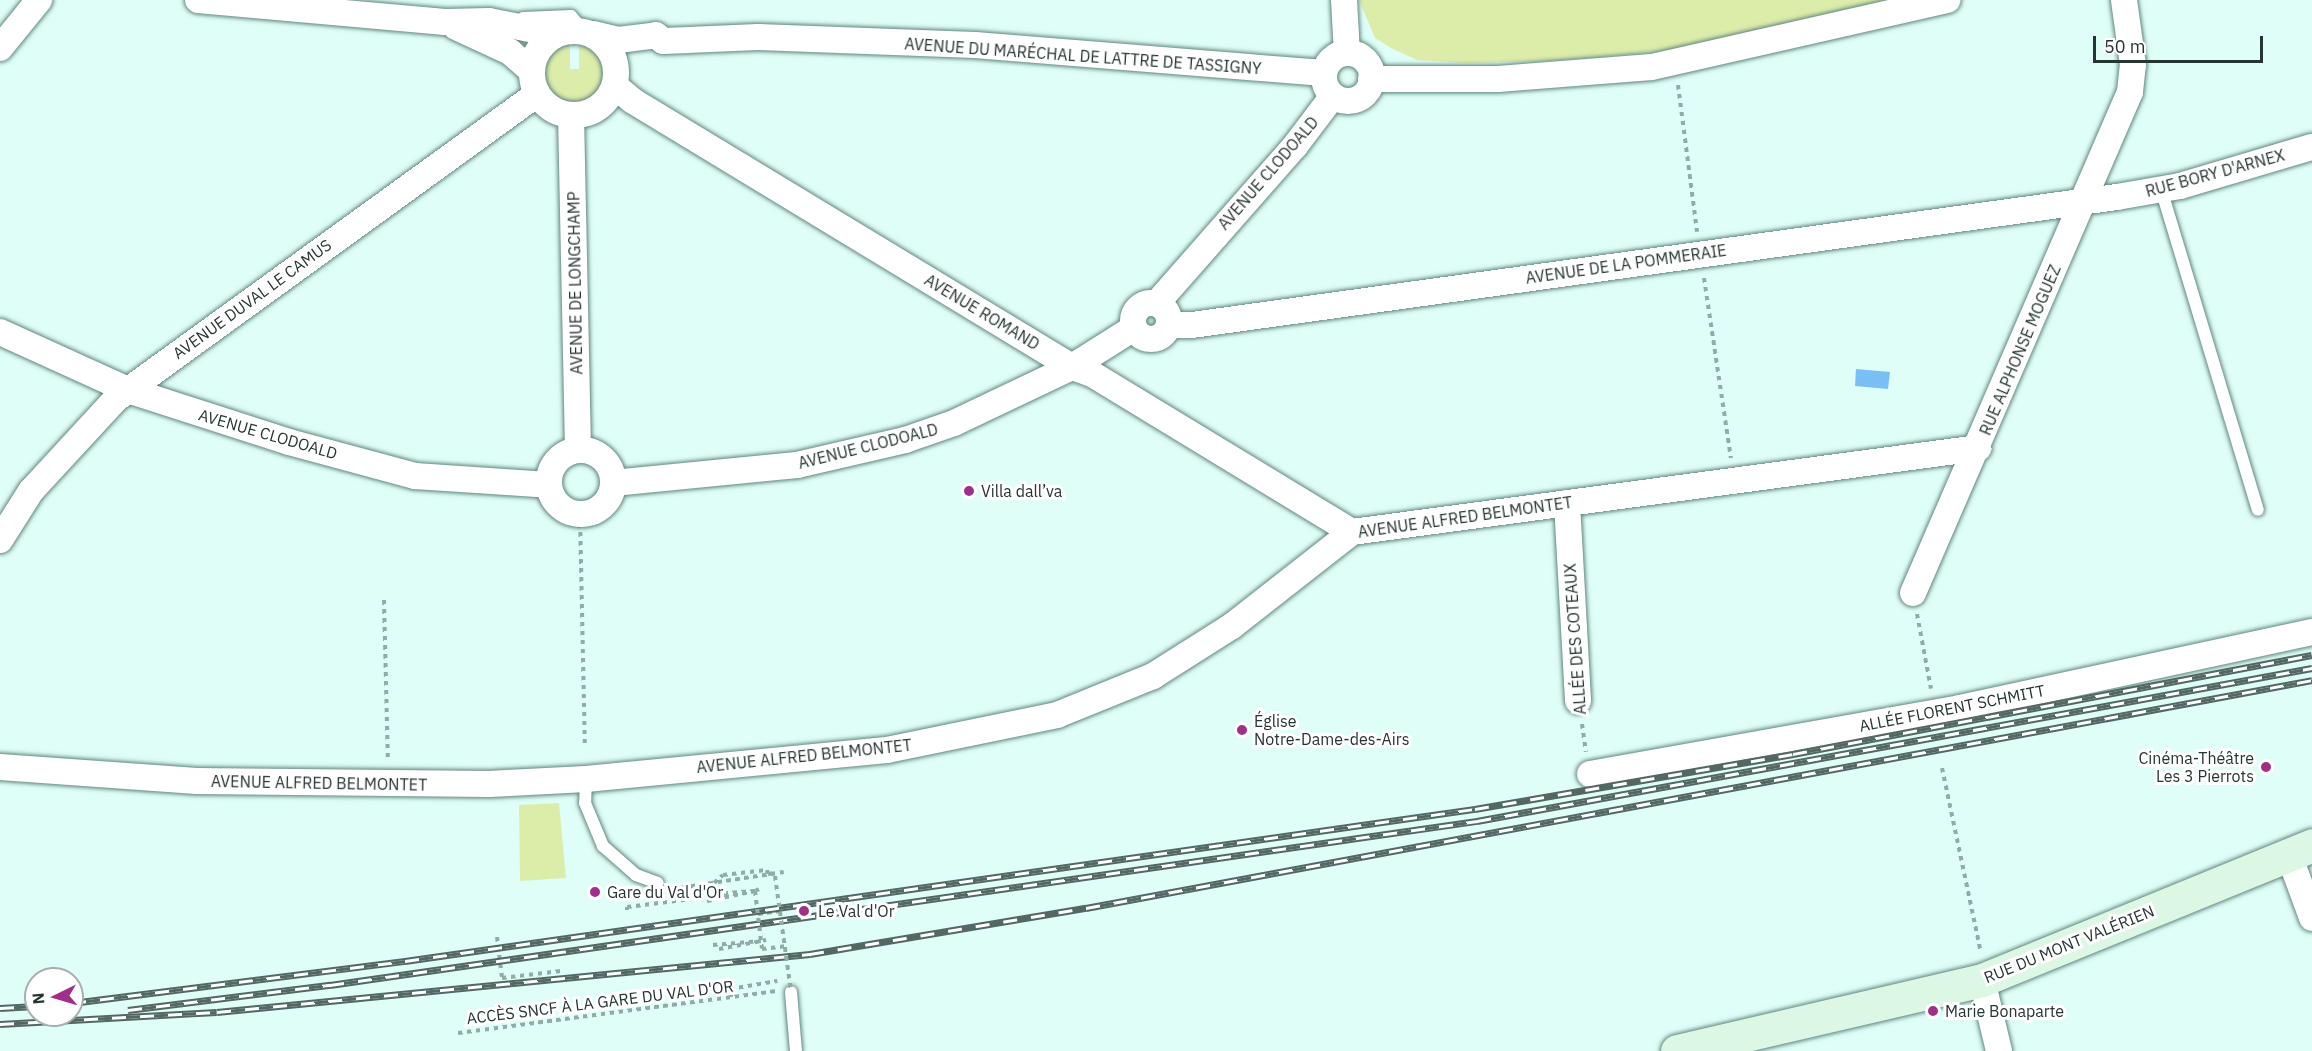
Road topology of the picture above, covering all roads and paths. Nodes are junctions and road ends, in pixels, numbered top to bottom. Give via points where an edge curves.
1 (39, 0) edge
2 (198, 0) edge
3 (1948, 0) edge
4 (2124, 0) edge
5 (1345, 8) edge
6 (489, 21) junction
7 (445, 22) junction
8 (588, 32) junction
9 (555, 34) junction
10 (663, 41) junction
11 (0, 48) edge
12 (1347, 53) junction
13 (615, 59) junction
14 (1371, 79) junction
15 (535, 83) junction
16 (1328, 85) junction
17 (615, 86) junction
18 (1679, 91) dead end
19 (571, 116) junction
20 (2312, 147) edge
21 (2161, 189) junction
22 (2082, 201) junction
23 (1697, 233) dead end
24 (1702, 269) dead end
25 (1163, 314) junction
26 (0, 332) edge
27 (1072, 367) junction
28 (128, 390) junction
29 (1978, 448) junction
30 (578, 450) junction
31 (1734, 480) junction
32 (613, 483) junction
33 (549, 485) junction
34 (1567, 503) junction
35 (2258, 510) dead end
36 (580, 514) junction
37 (1352, 532) junction
38 (0, 540) edge
39 (1913, 593) joint
40 (384, 600) dead end
41 (2312, 632) edge
42 (1932, 698) dead end
43 (1578, 701) joint
44 (585, 744) dead end
45 (1942, 768) dead end
46 (1590, 774) joint
47 (2, 775) edge
48 (586, 779) junction
49 (388, 785) junction
50 (2301, 850) edge
51 (773, 877) junction
52 (658, 883) joint
53 (713, 884) junction
54 (757, 890) junction
55 (712, 894) dead end
56 (692, 898) dead end
57 (706, 900) dead end
58 (627, 910) dead end
59 (780, 911) junction
60 (758, 914) junction
61 (2312, 918) edge
62 (497, 937) dead end
63 (764, 941) junction
64 (713, 945) dead end
65 (785, 946) junction
66 (719, 949) dead end
67 (1982, 968) junction
68 (561, 970) dead end
69 (780, 981) dead end
70 (789, 991) junction
71 (731, 997) junction
72 (458, 1033) dead end
73 (1746, 1043) edge
74 (796, 1051) edge
75 (1677, 1051) edge
76 (1999, 1051) edge

1 - 11 street
2 - 7 street
3 - 14 street via 1652,67 1498,79
4 - 22 street, RUE ALPHONSE MOGUEZ via 2133,65 2130,92
5 - 12 street
6 - 7 street
6 - 8 lane via 571,16
6 - 9 street
7 - 15 street via 510,51
8 - 9 street
8 - 10 street, AVENUE DU MARÉCHAL DE LATTRE DE TASSIGNY via 618,40 656,35
8 - 13 street via 606,44
9 - 15 street via 535,56
10 - 13 street, AVENUE DU MARÉCHAL DE LATTRE DE TASSIGNY via 657,49
10 - 16 street, AVENUE DU MARÉCHAL DE LATTRE DE TASSIGNY via 758,37 975,45
12 - 14 street via 1365,60
12 - 16 street via 1332,59
13 - 17 street
14 - 16 street via 1360,98 1346,101
15 - 19 street via 558,112
15 - 28 street, AVENUE DUVAL LE CAMUS
16 - 25 street, AVENUE CLODOALD via 1295,146
17 - 19 street via 598,109
17 - 27 street, AVENUE ROMAND via 633,101
18 - 23 path
19 - 30 street, AVENUE DE LONGCHAMP
20 - 21 street, RUE BORY D'ARNEX
21 - 22 street, RUE BORY D'ARNEX
21 - 35 lane
22 - 25 street, AVENUE DE LA POMMERAIE via 1192,325
22 - 29 street, RUE ALPHONSE MOGUEZ
24 - 31 path
25 - 27 street, AVENUE CLODOALD via 1143,304 1136,310 1134,328
26 - 28 street, AVENUE CLODOALD
27 - 32 street, AVENUE CLODOALD via 954,423 886,445 796,465
27 - 37 street, AVENUE ROMAND via 1092,374
28 - 33 street, AVENUE CLODOALD via 290,442 415,476
28 - 38 street, AVENUE DUVAL LE CAMUS via 31,491
29 - 31 street, AVENUE ALFRED BELMONTET
29 - 39 street, RUE ALPHONSE MOGUEZ
30 - 32 street via 600,456 608,464
30 - 33 street via 554,464
31 - 34 street, AVENUE ALFRED BELMONTET
32 - 36 street via 610,496 599,508
33 - 36 street via 557,504
34 - 37 street, AVENUE ALFRED BELMONTET
34 - 43 street, ALLÉE DES COTEAUX
36 - 44 path
37 - 48 street, AVENUE ALFRED BELMONTET via 1232,626 1153,676 1057,715 888,750
39 - 42 path
40 - 49 path
41 - 46 street, ALLÉE FLORENT SCHMITT via 1960,708
43 - 46 path, ALLÉE DES COTEAUX
45 - 67 path
47 - 49 street, AVENUE ALFRED BELMONTET
48 - 49 street, AVENUE ALFRED BELMONTET
48 - 52 lane via 585,803 603,846 636,875
50 - 61 street
50 - 67 main road, RUE DU MONT VALÉRIEN
51 - 53 path
51 - 53 path via 784,872 723,875
51 - 59 path, bridge
52 - 53 path via 673,889
54 - 55 path, bridge
54 - 57 path, bridge via 749,895
54 - 60 path, bridge
56 - 58 path
59 - 60 path
59 - 65 path, bridge
60 - 63 path, bridge
62 - 68 path via 502,978
63 - 64 path, bridge
63 - 65 path, bridge via 762,949
63 - 66 path, bridge
65 - 70 path, bridge
67 - 73 main road, RUE DU MONT VALÉRIEN
67 - 76 street
69 - 71 path via 730,988
70 - 71 path, ACCÈS SNCF À LA GARE DU VAL D'OR
70 - 74 lane
71 - 72 path, ACCÈS SNCF À LA GARE DU VAL D'OR
73 - 75 main road, RUE DU MONT VALÉRIEN

